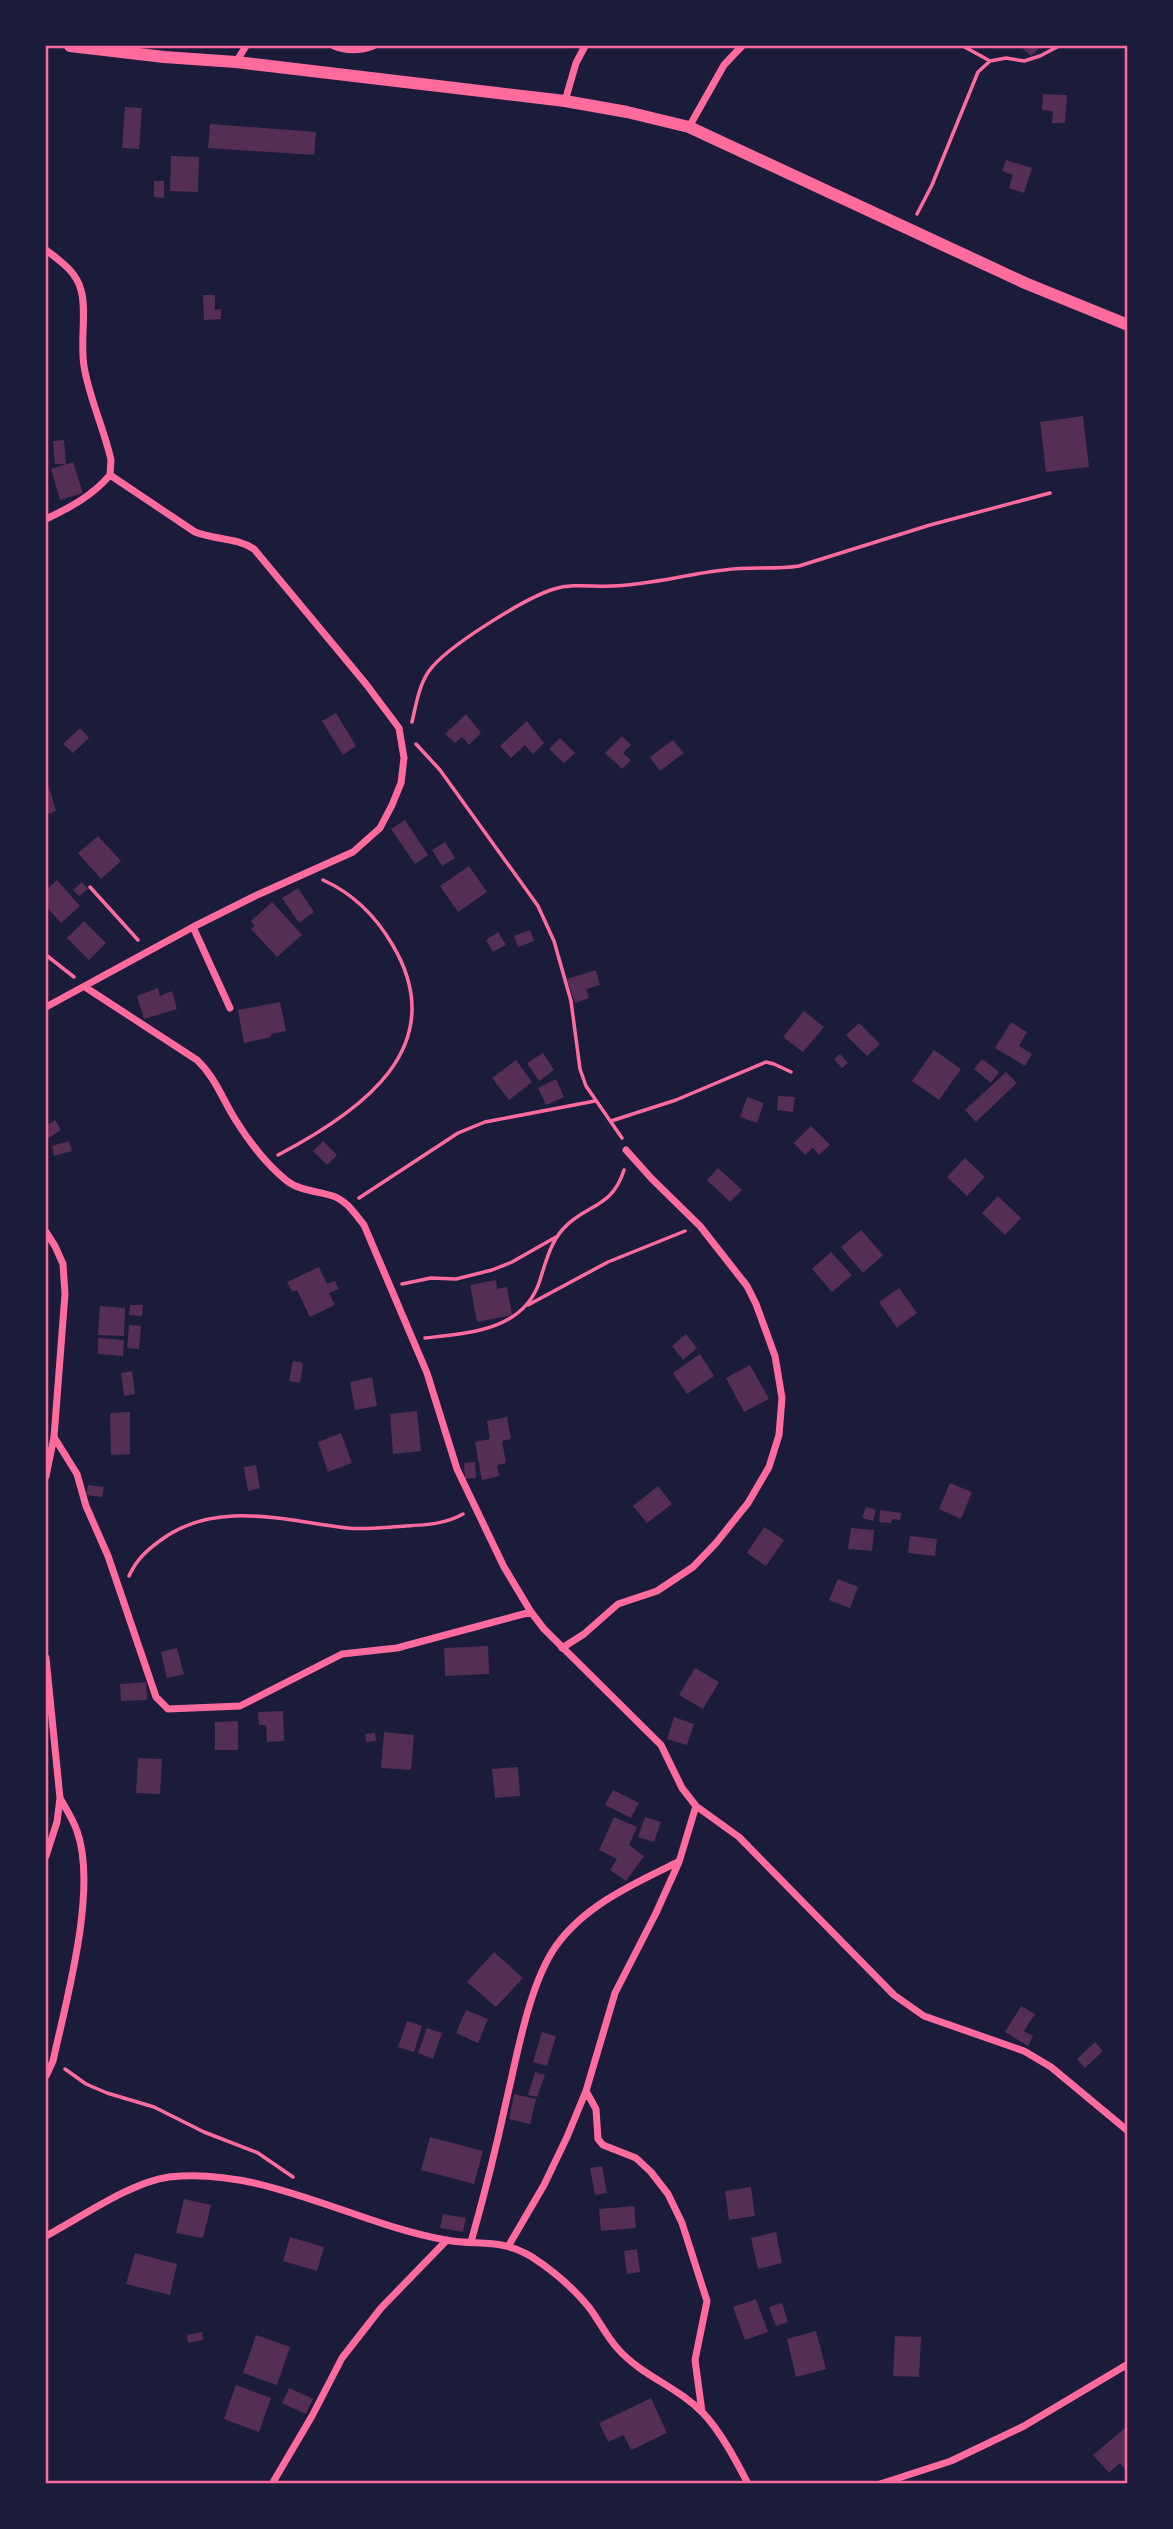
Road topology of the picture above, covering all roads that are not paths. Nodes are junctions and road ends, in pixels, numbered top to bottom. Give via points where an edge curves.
1 (70, 46) edge
2 (246, 46) edge
3 (334, 46) edge
4 (373, 46) edge
5 (584, 46) edge
6 (742, 46) edge
7 (236, 62) junction
8 (565, 101) junction
9 (689, 127) junction
10 (46, 250) edge
11 (1128, 325) edge
12 (110, 475) junction
13 (46, 519) edge
14 (193, 927) junction
15 (85, 987) junction
16 (46, 1007) edge
17 (230, 1007) dead end
18 (626, 1150) road end
19 (46, 1232) edge
20 (54, 1437) junction
21 (46, 1476) edge
22 (531, 1612) junction
23 (562, 1648) junction
24 (46, 1658) edge
25 (60, 1798) junction
26 (696, 1806) junction
27 (46, 1856) edge
28 (679, 1862) junction
29 (46, 2055) edge
30 (53, 2061) junction
31 (46, 2076) edge
32 (586, 2091) junction
33 (1128, 2131) edge
34 (46, 2236) edge
35 (447, 2241) junction
36 (471, 2242) junction
37 (509, 2245) junction
38 (1128, 2364) edge
39 (702, 2412) junction
40 (272, 2483) edge
41 (748, 2483) edge
42 (880, 2483) edge

1 - 7 street
2 - 7 street
3 - 4 street
5 - 8 street
6 - 9 street via 724,65
7 - 8 street
8 - 9 street
9 - 11 street via 1025,283
10 - 12 street via 76,277 81,291 84,367 107,442
12 - 13 street via 96,491
12 - 14 street via 195,532 254,549 399,728 404,758 401,783 380,828 354,852
14 - 15 street
14 - 17 street
15 - 16 street
15 - 22 street via 197,1060 209,1071 234,1118 288,1182 335,1196 364,1225 427,1373 457,1469
18 - 23 street via 700,1226 747,1286 775,1356 782,1398 779,1435 769,1467 748,1503 693,1567 657,1591 618,1604
19 - 20 street via 63,1264 65,1294
20 - 21 street
20 - 22 street via 77,1474 156,1697 172,1710 240,1706 342,1654 397,1648
22 - 23 street
23 - 26 street via 661,1745
24 - 25 street
25 - 27 street
25 - 30 street via 78,1834 83,1889 78,1950
26 - 28 street
26 - 33 street via 739,1837 909,2007 1024,2051 1051,2067
28 - 32 street via 615,1993
28 - 36 street via 598,1906 571,1929 546,1963 517,2052
29 - 30 street
30 - 31 street
32 - 37 street via 544,2185
32 - 39 street via 596,2109 598,2139 606,2148 636,2158 651,2172 682,2223 707,2301 695,2351
34 - 35 street via 153,2180 192,2176 284,2192
35 - 36 street
35 - 40 street via 381,2308 342,2358
36 - 37 street
37 - 39 street via 563,2280 625,2356
38 - 42 street via 1024,2426 951,2462
39 - 41 street

